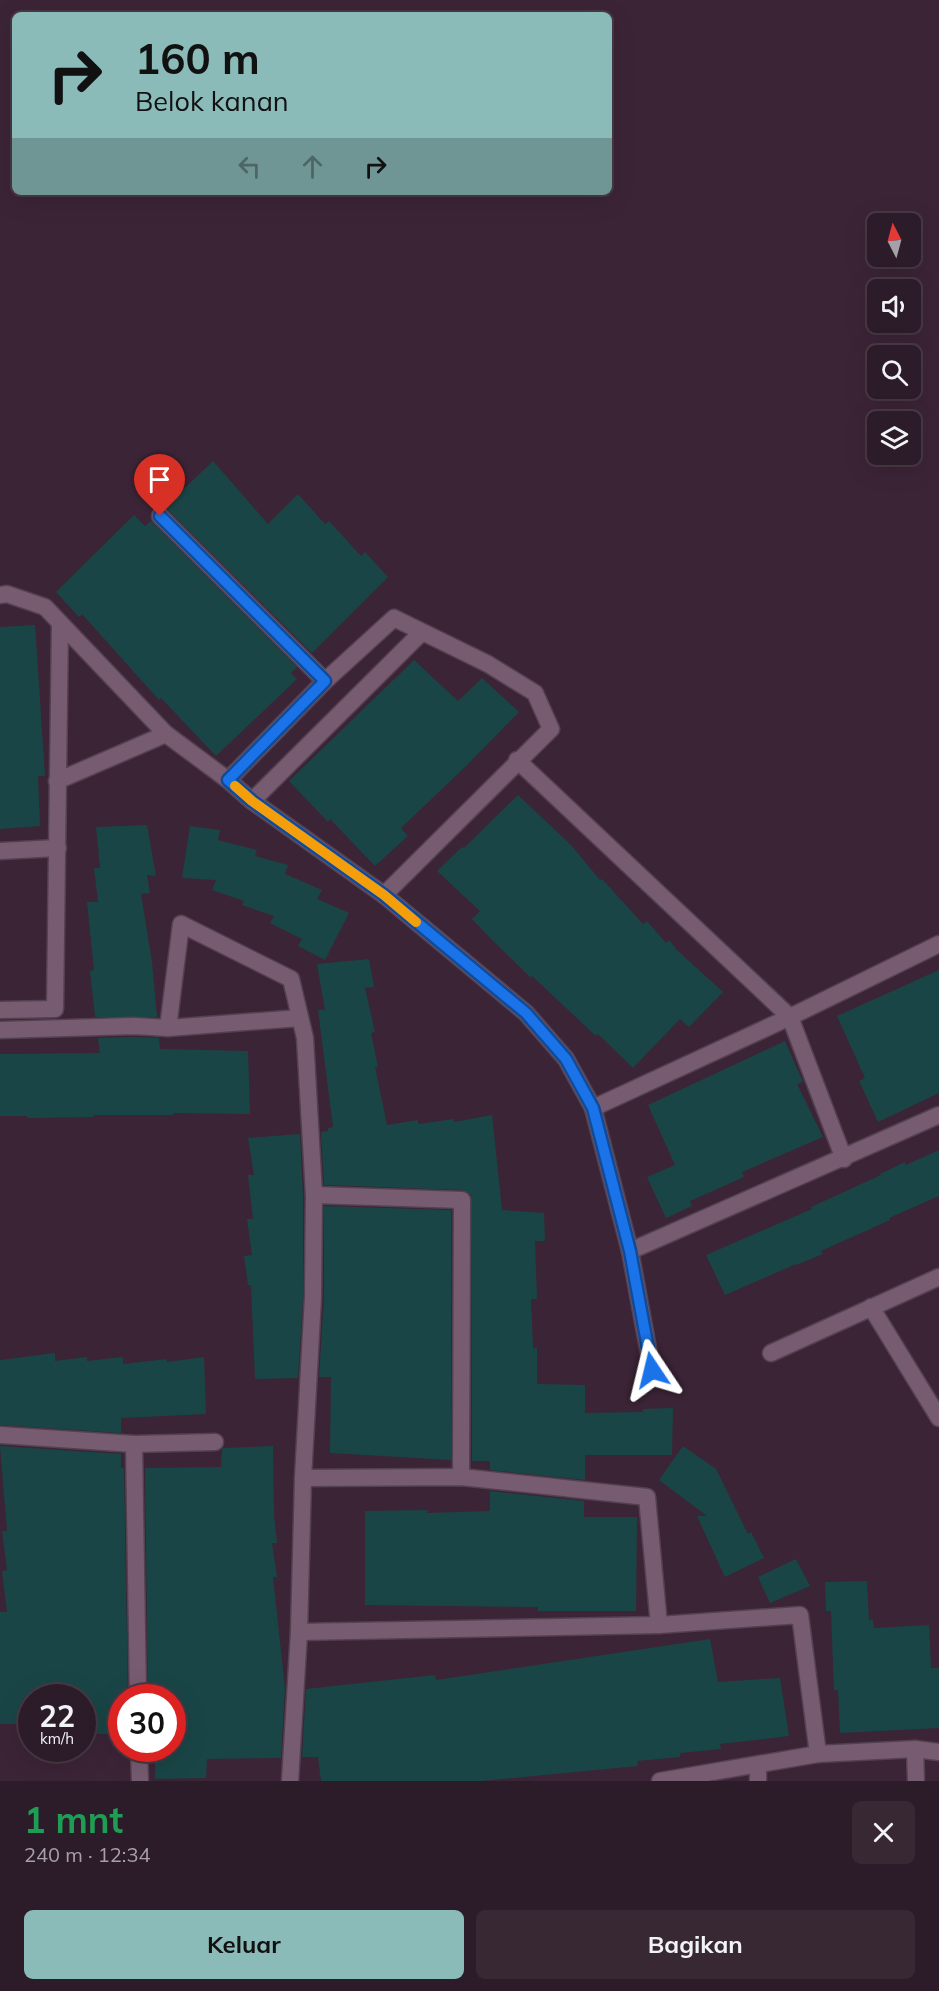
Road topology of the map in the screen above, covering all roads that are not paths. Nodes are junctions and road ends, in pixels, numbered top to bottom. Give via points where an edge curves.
1 (160, 516) dead end
2 (0, 596) edge
3 (60, 623) junction
4 (420, 633) junction
5 (325, 681) junction
6 (166, 734) junction
7 (518, 760) junction
8 (228, 780) junction
9 (57, 781) junction
10 (252, 801) junction
11 (58, 848) junction
12 (0, 851) edge
13 (384, 895) junction
14 (939, 944) edge
15 (0, 1010) edge
16 (790, 1017) junction
17 (300, 1018) junction
18 (168, 1028) junction
19 (0, 1030) edge
20 (593, 1108) junction
21 (939, 1115) edge
22 (844, 1159) junction
23 (314, 1195) junction
24 (630, 1251) junction
25 (939, 1277) edge
26 (871, 1308) junction
27 (771, 1353) dead end
28 (652, 1370) dead end
29 (939, 1418) edge
30 (0, 1435) edge
31 (215, 1442) dead end
32 (134, 1444) junction
33 (303, 1478) junction
34 (461, 1478) junction
35 (660, 1624) junction
36 (299, 1632) junction
37 (138, 1684) edge
38 (915, 1749) junction
39 (939, 1752) edge
40 (818, 1754) junction
41 (139, 1762) edge
42 (758, 1773) edge
43 (140, 1781) edge
44 (290, 1781) edge
45 (660, 1781) edge
46 (916, 1781) edge

1 - 5 street
2 - 3 street via 7,594 45,607
3 - 6 street
3 - 9 street
4 - 5 street via 394,618
4 - 7 street via 488,663 535,693 551,729
4 - 10 street
5 - 8 street
6 - 8 street
6 - 9 street
7 - 13 street
7 - 16 street
8 - 10 street
9 - 11 street
10 - 13 street
11 - 12 street
11 - 15 street via 55,1009
13 - 20 street via 526,1013 566,1059
14 - 16 street
16 - 20 street
16 - 22 street
17 - 18 street
17 - 18 street via 291,979 181,924
17 - 23 street via 305,1038
18 - 19 street
20 - 24 street
21 - 22 street
22 - 24 street
23 - 33 street
23 - 34 street via 462,1200
24 - 28 street
25 - 26 street
26 - 27 street
26 - 29 street
30 - 32 street
31 - 32 street
32 - 37 street
33 - 34 street
33 - 36 street
34 - 35 street via 647,1497
35 - 36 street
35 - 40 street via 800,1615
36 - 44 street
38 - 39 street
38 - 40 street
38 - 46 street
40 - 42 street
41 - 43 street
42 - 45 street

